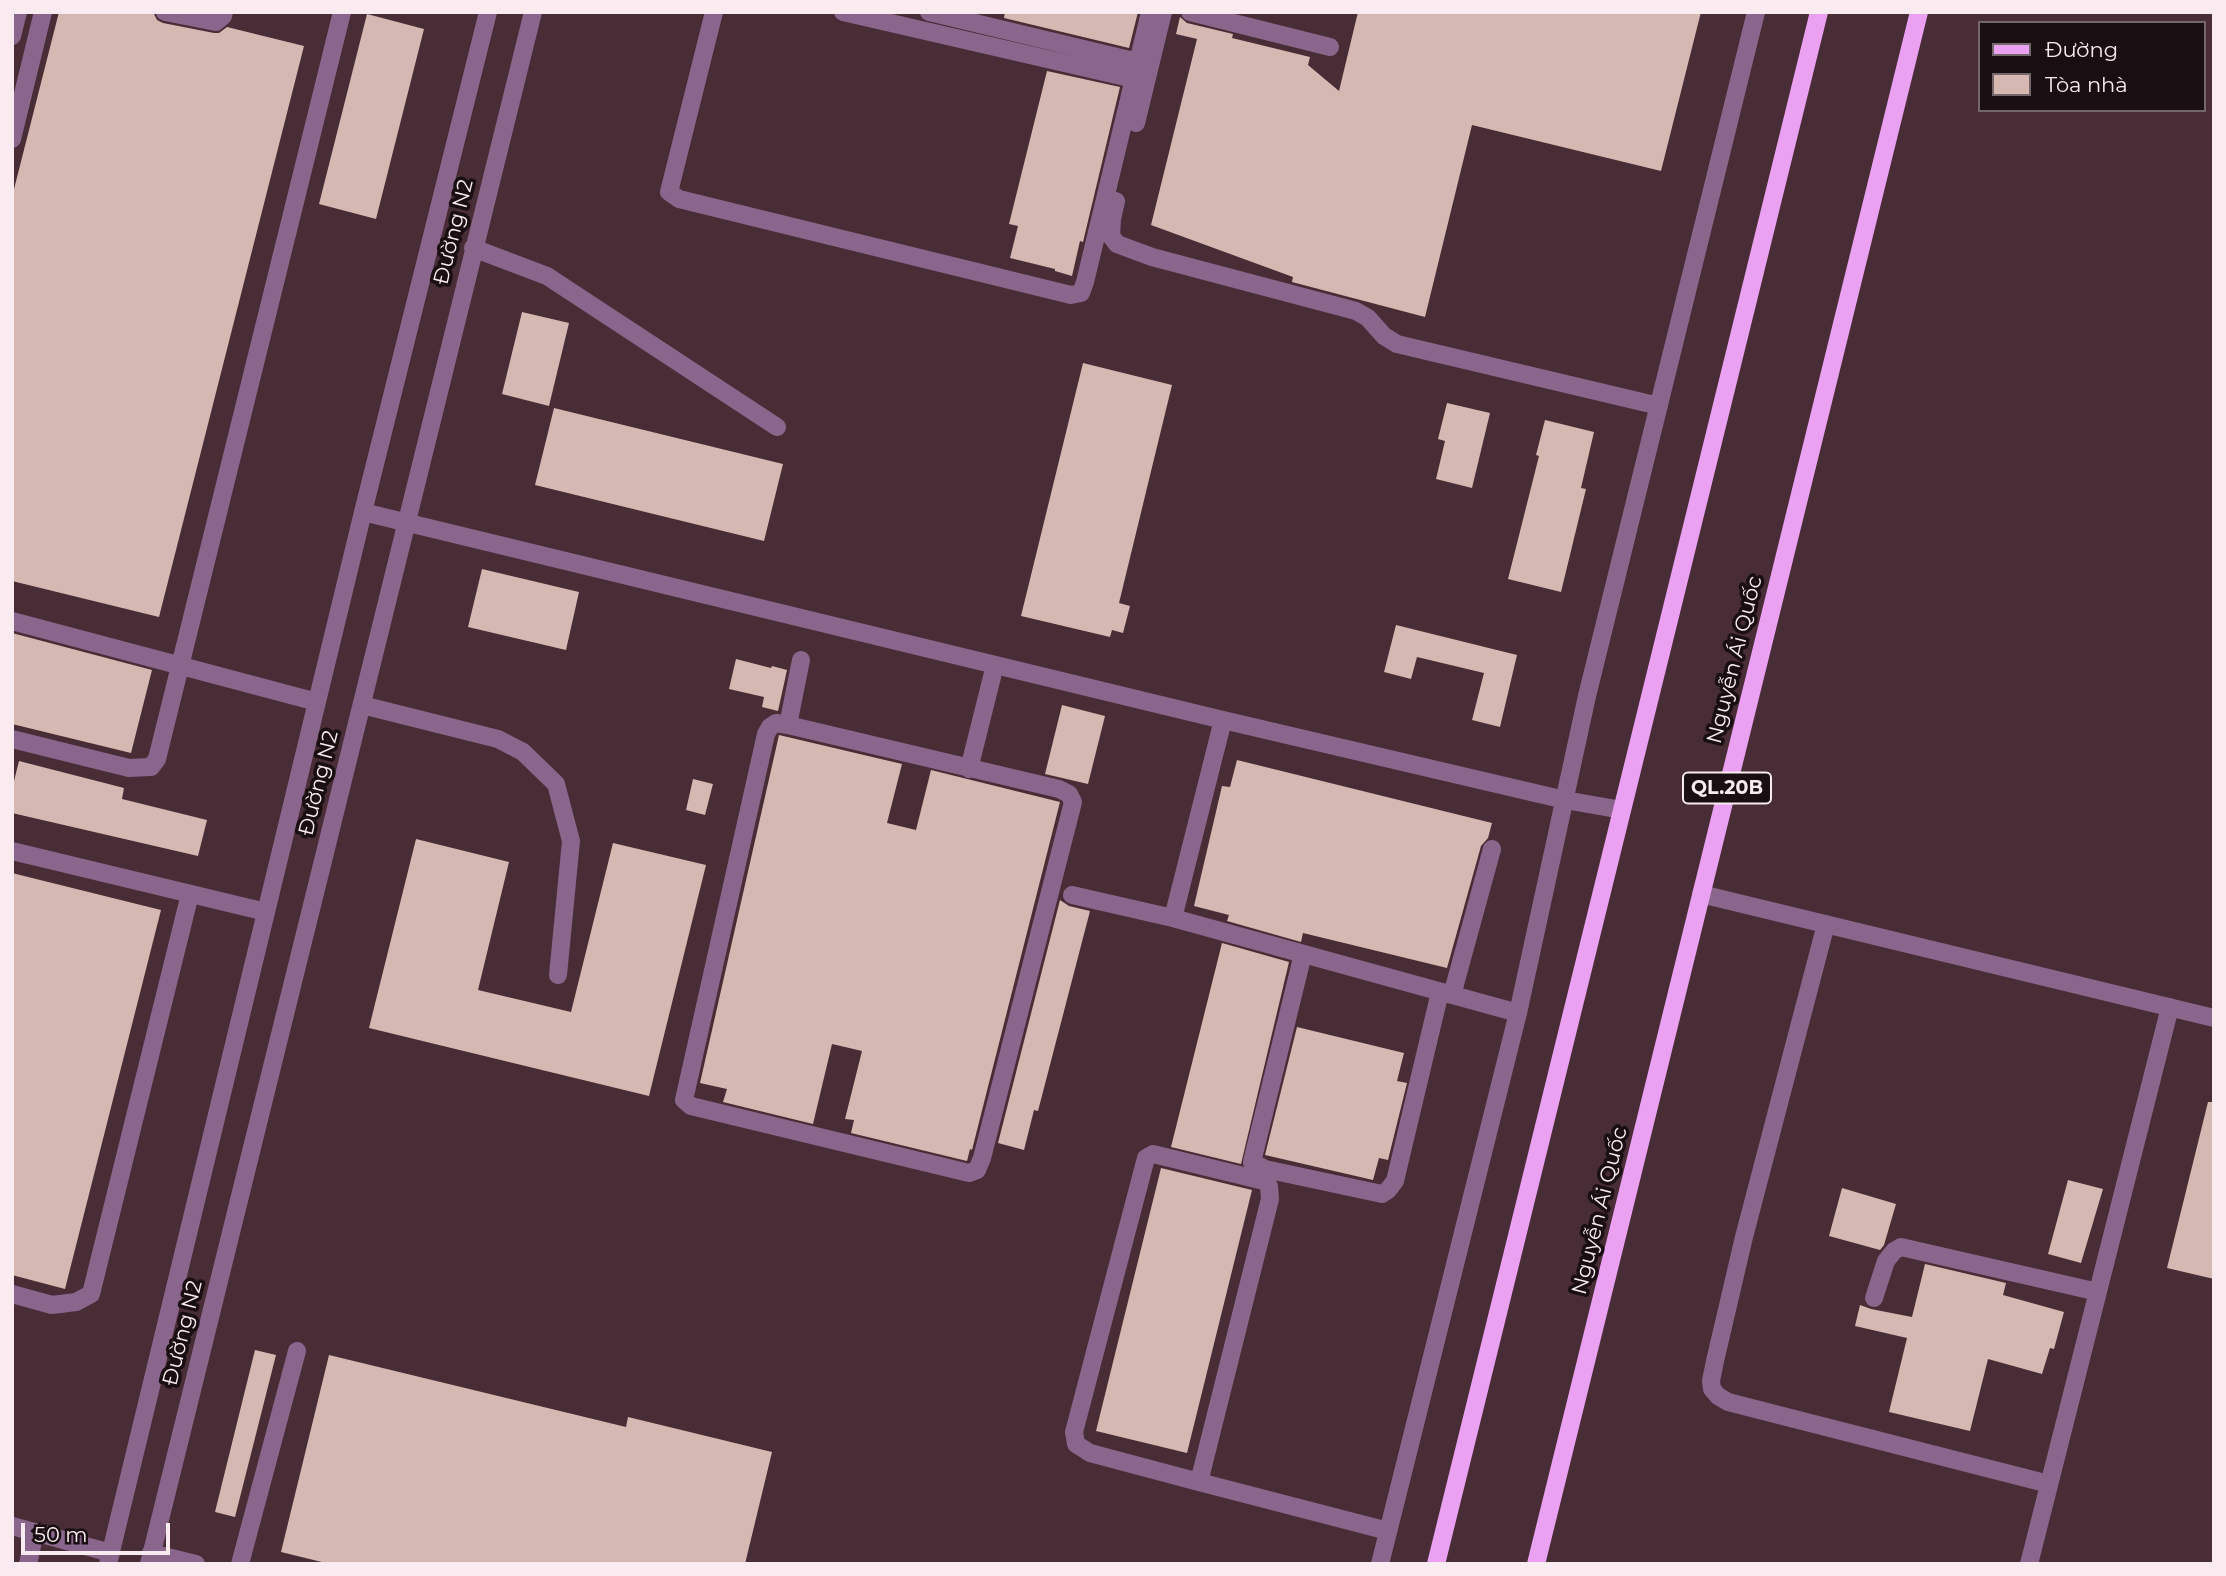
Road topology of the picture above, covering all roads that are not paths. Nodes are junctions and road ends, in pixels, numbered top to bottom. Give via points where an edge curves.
1 (18, 12) edge
2 (44, 12) edge
3 (165, 12) edge
4 (224, 12) edge
5 (342, 12) edge
6 (488, 12) edge
7 (533, 12) edge
8 (714, 12) edge
9 (842, 12) edge
10 (929, 12) edge
11 (1150, 12) edge
12 (1163, 12) edge
13 (1190, 12) edge
14 (1756, 12) edge
15 (1819, 12) edge
16 (1919, 12) edge
17 (912, 20) edge
18 (12, 36) edge
19 (1032, 46) junction
20 (1330, 47) dead end
21 (1136, 71) junction
22 (12, 139) edge
23 (474, 248) junction
24 (1659, 405) junction
25 (777, 427) dead end
26 (363, 512) junction
27 (407, 523) junction
28 (12, 621) edge
29 (801, 660) dead end
30 (995, 664) junction
31 (180, 666) junction
32 (317, 702) junction
33 (362, 705) junction
34 (1223, 719) junction
35 (788, 725) junction
36 (12, 739) edge
37 (969, 769) junction
38 (1565, 800) junction
39 (1622, 810) junction
40 (1492, 849) dead end
41 (12, 851) edge
42 (190, 894) junction
43 (1701, 894) junction
44 (1072, 895) dead end
45 (266, 912) junction
46 (1173, 918) junction
47 (1826, 924) junction
48 (1303, 954) junction
49 (558, 975) dead end
50 (1446, 994) junction
51 (2170, 1007) junction
52 (1518, 1013) junction
53 (2214, 1018) edge
54 (2098, 1292) junction
55 (12, 1294) edge
56 (1874, 1298) dead end
57 (297, 1351) dead end
58 (1199, 1482) junction
59 (2049, 1484) junction
60 (12, 1526) edge
61 (1388, 1531) junction
62 (35, 1532) junction
63 (110, 1558) edge
64 (150, 1559) edge
65 (28, 1564) edge
66 (196, 1564) edge
67 (240, 1564) edge
68 (1380, 1564) edge
69 (1436, 1564) edge
70 (1536, 1564) edge
71 (2029, 1564) edge

1 - 18 street
2 - 22 street
3 - 4 street via 216,22
5 - 31 street
6 - 26 street, Đường N2
7 - 23 street, Đường N2
8 - 21 street via 669,192 679,199 1071,295 1081,293 1085,282
9 - 17 street
10 - 19 street
11 - 21 street
12 - 24 street via 1112,219 1111,236 1118,244 1356,311 1397,344
13 - 20 street
14 - 24 street
15 - 39 main road
16 - 43 main road, Nguyễn Ái Quốc / QL.20B
17 - 19 street
19 - 21 street
23 - 25 street via 548,276
23 - 27 street, Đường N2
24 - 38 street
26 - 27 street
26 - 32 street, Đường N2
27 - 30 street
27 - 33 street, Đường N2
28 - 31 street
29 - 35 street
30 - 34 street
30 - 37 street
31 - 32 street
31 - 36 street via 157,759 151,767 129,768
32 - 45 street, Đường N2
33 - 49 street via 498,739 523,752 556,784 571,841
33 - 64 street, Đường N2
34 - 38 street
34 - 46 street
35 - 37 street
35 - 37 street via 776,723 766,734 684,1100 691,1106 969,1173 977,1171 982,1158 1073,802 1059,789
38 - 39 street
38 - 52 street
39 - 69 main road
40 - 50 street
41 - 42 street
42 - 45 street
42 - 55 street via 91,1294 76,1302 52,1305
43 - 47 street
43 - 70 main road, Nguyễn Ái Quốc / QL.20B
44 - 46 street
45 - 63 street, Đường N2
46 - 48 street
47 - 51 street
47 - 59 street via 1744,1237 1712,1389 1728,1402
48 - 50 street
48 - 50 street via 1252,1162 1265,1169 1382,1194 1388,1190 1395,1181
50 - 52 street
51 - 53 street
51 - 54 street
52 - 61 street
54 - 56 street via 1901,1247 1886,1261
54 - 59 street
57 - 67 street
58 - 58 street via 1090,1453 1076,1444 1074,1432 1146,1158 1153,1154 1269,1186 1270,1199
58 - 61 street
59 - 71 street
60 - 62 street
61 - 68 street
62 - 63 street
62 - 65 street
64 - 66 street

